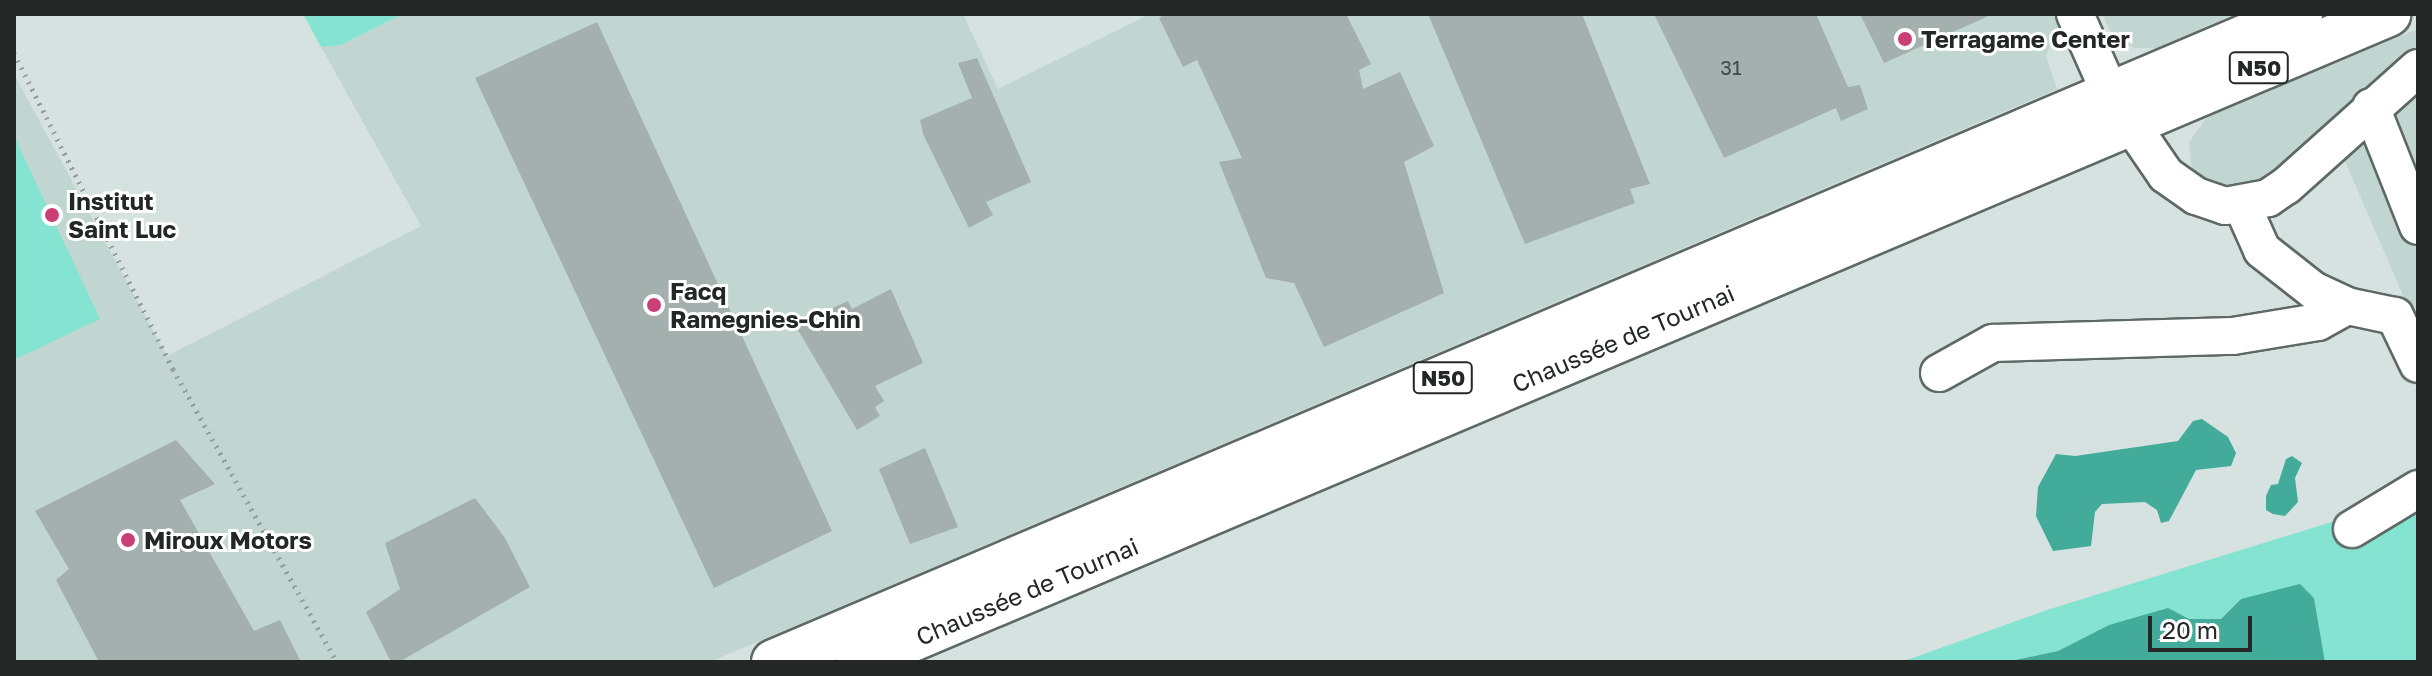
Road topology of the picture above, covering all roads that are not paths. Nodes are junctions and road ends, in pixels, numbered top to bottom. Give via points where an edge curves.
1 (2075, 14) edge
2 (2300, 14) edge
3 (2388, 14) edge
4 (2418, 68) edge
5 (2371, 107) junction
6 (2120, 109) junction
7 (2242, 205) junction
8 (2418, 226) edge
9 (2347, 306) junction
10 (2418, 364) edge
11 (1939, 373) dead end
12 (2418, 489) edge
13 (2352, 529) dead end
14 (774, 662) edge
15 (858, 662) edge

1 - 6 street
2 - 6 main road, Chaussée de Tournai / N50
3 - 6 main road, Chaussée de Tournai / N50
4 - 5 street
5 - 7 street via 2286,186
5 - 8 street
6 - 7 street via 2166,175 2196,196 2225,206
6 - 14 main road, Chaussée de Tournai / N50
6 - 15 main road, Chaussée de Tournai / N50
7 - 9 street via 2262,250 2313,290
9 - 10 street via 2395,316
9 - 11 street via 2318,322 2233,336 1993,343
12 - 13 street

